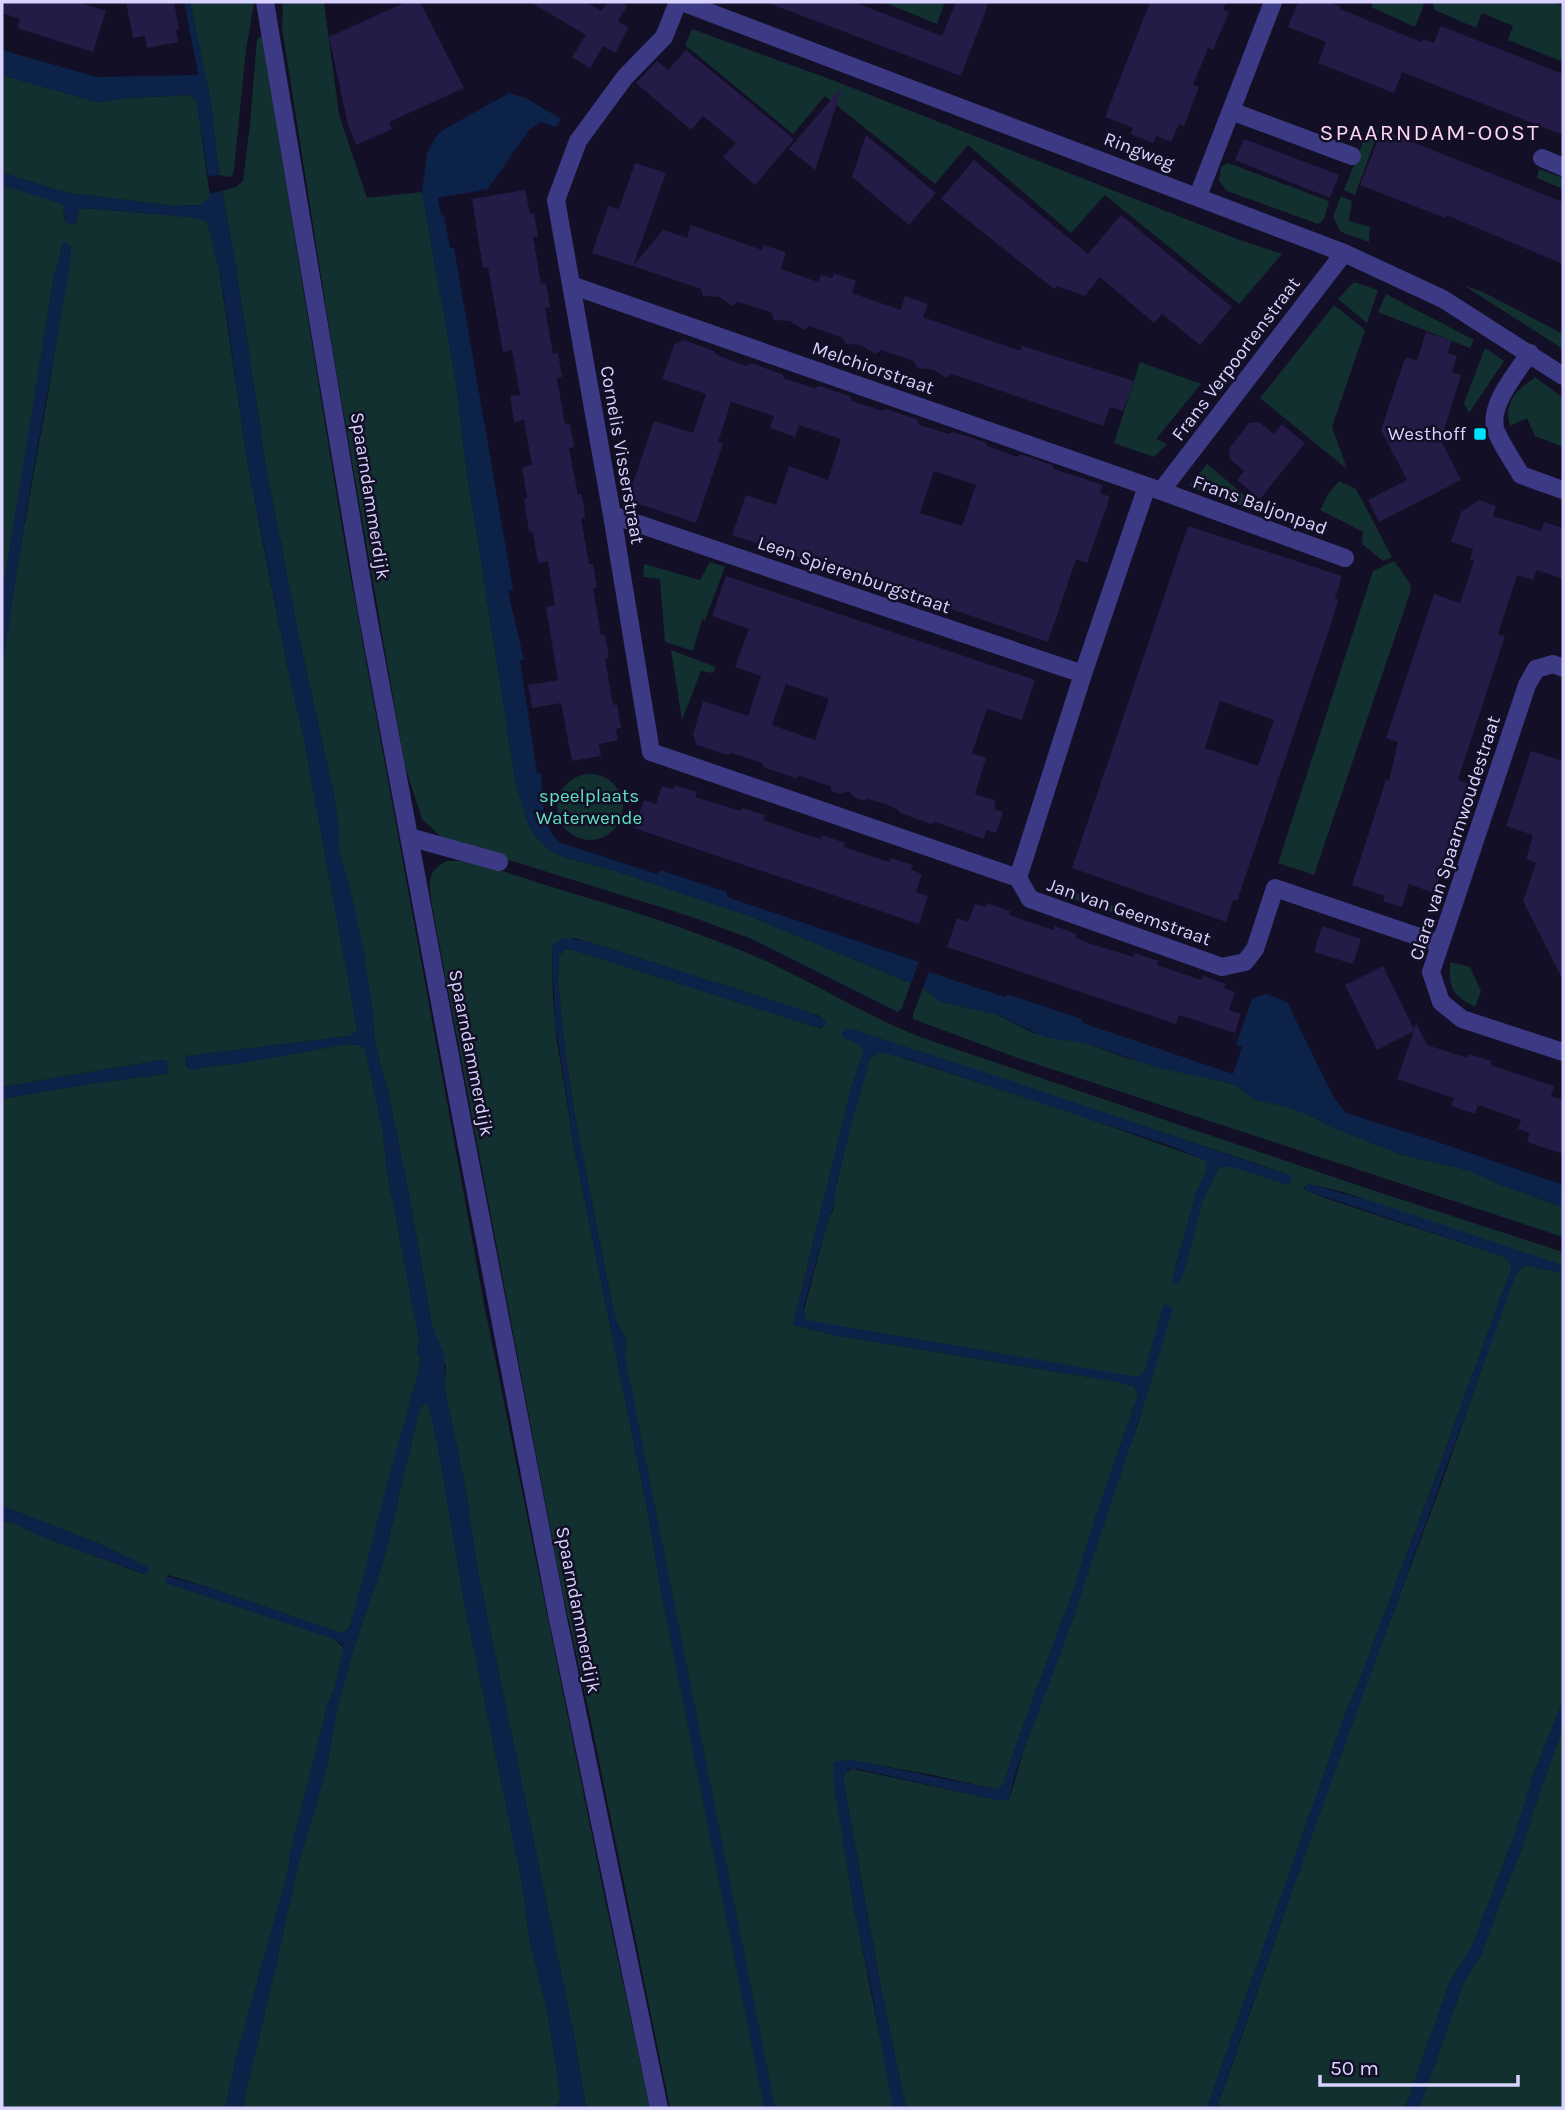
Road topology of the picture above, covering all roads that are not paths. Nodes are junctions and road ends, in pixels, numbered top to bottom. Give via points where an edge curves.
1 (265, 2) edge
2 (680, 2) edge
3 (1273, 2) edge
4 (1231, 111) junction
5 (1352, 156) dead end
6 (1542, 158) dead end
7 (1563, 167) edge
8 (1198, 196) junction
9 (1344, 253) junction
10 (571, 285) junction
11 (1530, 353) junction
12 (1563, 376) edge
13 (1154, 489) junction
14 (1563, 489) edge
15 (612, 515) junction
16 (1345, 558) dead end
17 (1563, 668) edge
18 (1083, 674) junction
19 (651, 752) joint
20 (409, 837) junction
21 (499, 862) dead end
22 (1018, 878) junction
23 (1440, 944) junction
24 (1563, 1052) edge
25 (659, 2108) edge

1 - 20 street, Spaarndammerdijk
2 - 8 street, Ringweg
2 - 10 street, Cornelis Visserstraat via 664,37 625,77 578,141 556,201
3 - 4 street
4 - 5 street
4 - 8 street
6 - 7 street
8 - 9 street, Ringweg
9 - 11 street, Ringweg via 1443,299
9 - 13 street, Frans Verpoortenstraat
10 - 13 street, Melchiorstraat
10 - 15 street, Cornelis Visserstraat
11 - 12 street, Ringweg
11 - 14 street via 1494,411 1495,429 1521,474
13 - 16 street, Frans Baljonpad
13 - 18 street
15 - 18 street, Leen Spierenburgstraat
15 - 19 street, Cornelis Visserstraat
17 - 23 street, Clara van Spaarnwoudestraat via 1553,664 1536,669 1527,685
18 - 22 street
19 - 22 street, Jan van Geemstraat
20 - 21 street
20 - 25 street, Spaarndammerdijk via 515,1404
22 - 23 street, Jan van Geemstraat via 1030,899 1222,967 1245,962 1255,949 1275,888
23 - 24 street, Clara van Spaarnwoudestraat via 1431,972 1441,1002 1462,1019

